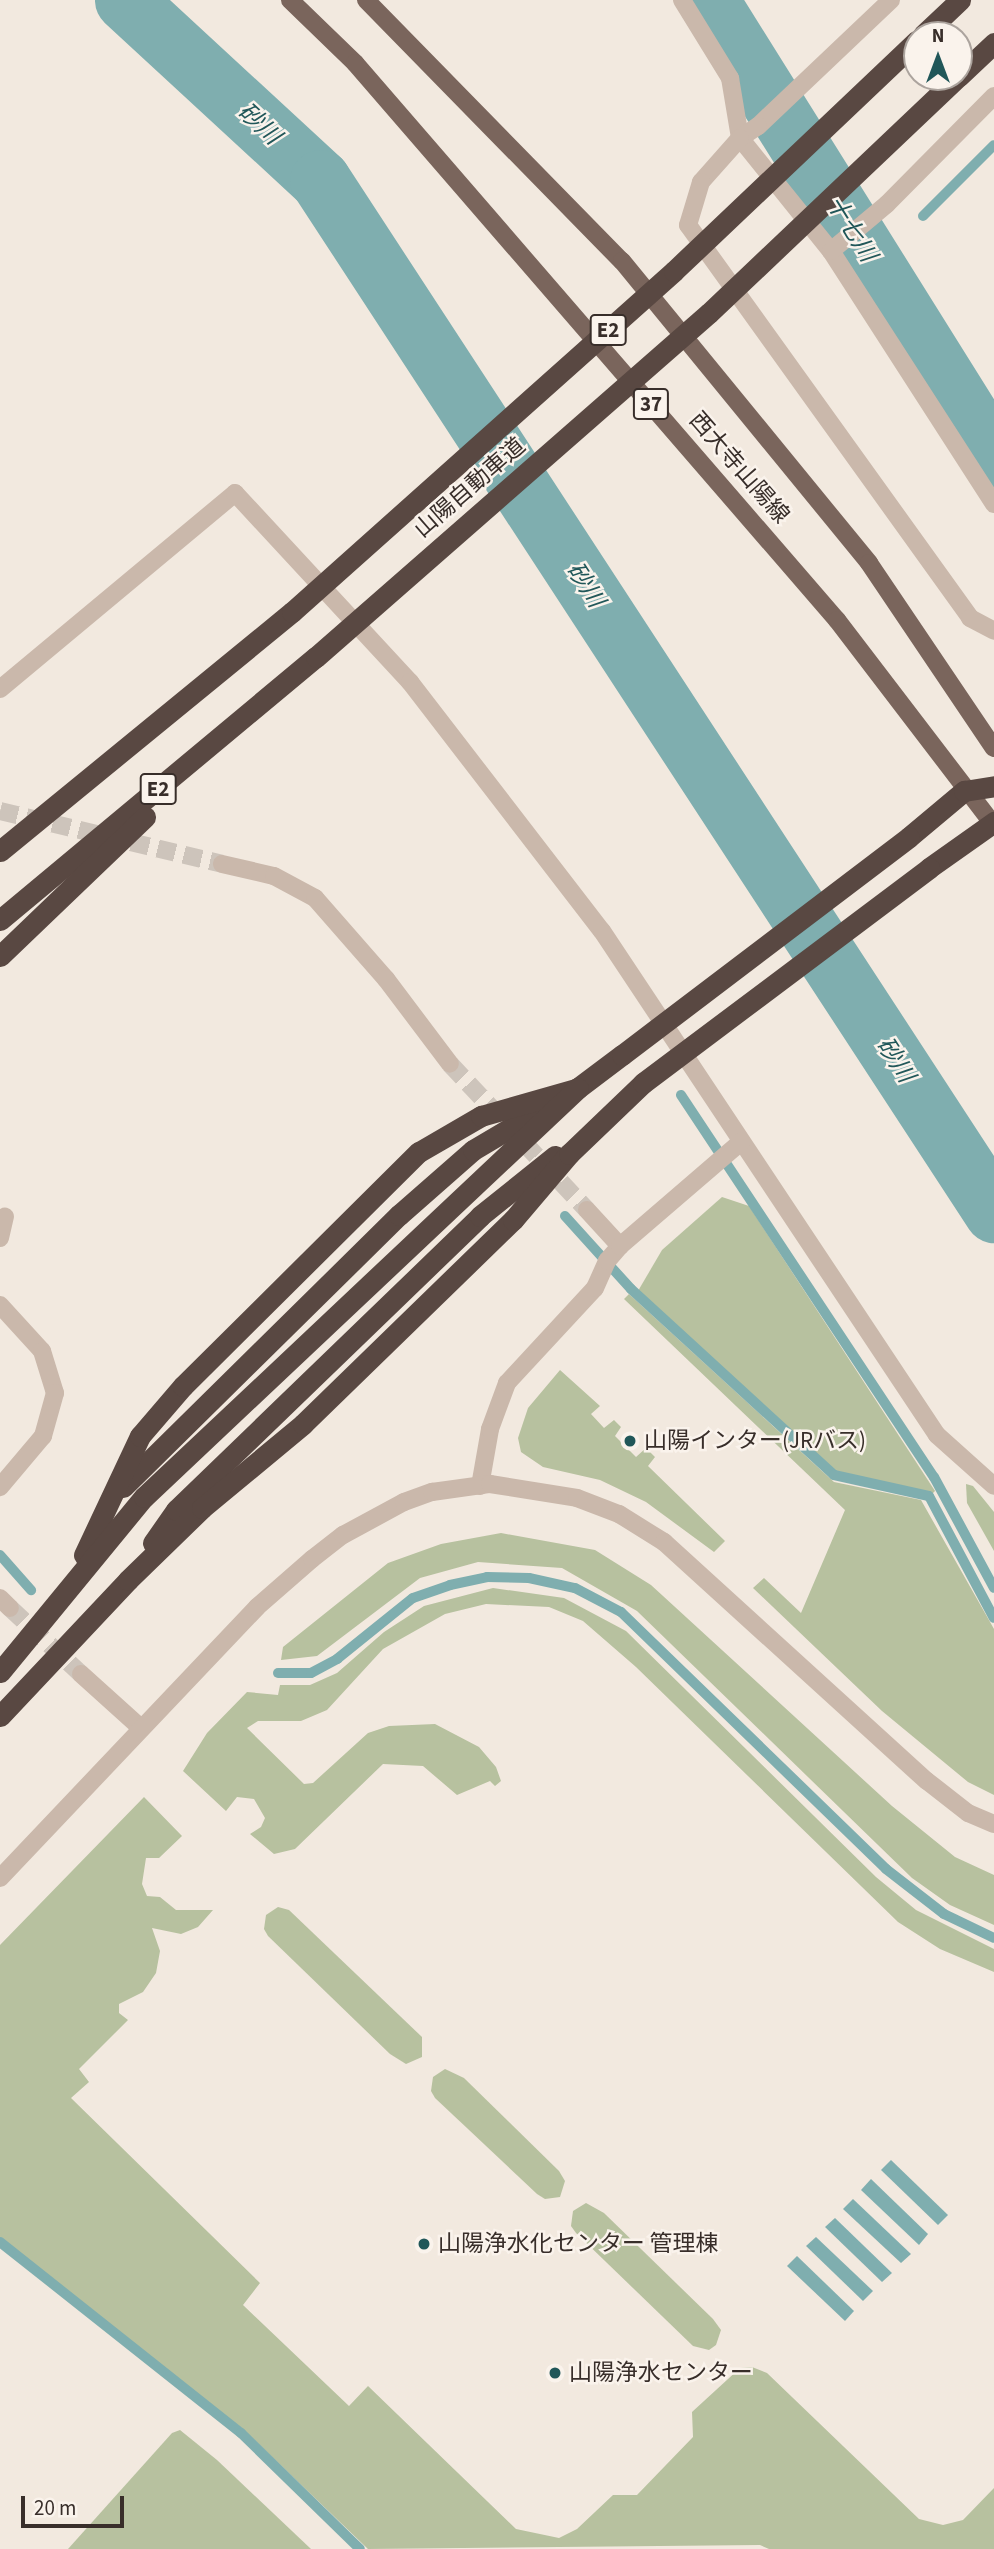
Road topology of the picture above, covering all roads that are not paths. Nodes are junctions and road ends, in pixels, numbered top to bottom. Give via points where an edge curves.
1 (290, 0) edge
2 (366, 0) edge
3 (681, 0) edge
4 (891, 0) edge
5 (960, 0) edge
6 (938, 21) edge
7 (994, 43) edge
8 (903, 53) edge
9 (973, 62) edge
10 (942, 91) edge
11 (994, 96) edge
12 (740, 138) junction
13 (831, 251) junction
14 (994, 504) edge
15 (994, 631) edge
16 (0, 689) edge
17 (265, 701) junction
18 (994, 748) edge
19 (994, 786) edge
20 (964, 791) junction
21 (994, 824) edge
22 (0, 851) edge
23 (222, 864) tunnel mouth
24 (0, 920) edge
25 (0, 956) edge
26 (450, 1064) tunnel mouth
27 (578, 1088) junction
28 (741, 1142) junction
29 (587, 1210) tunnel mouth
30 (5, 1217) dead end
31 (0, 1238) edge
32 (620, 1246) junction
33 (0, 1305) edge
34 (480, 1486) junction
35 (994, 1486) edge
36 (0, 1488) edge
37 (110, 1502) junction
38 (71, 1582) junction
39 (0, 1672) edge
40 (81, 1674) tunnel mouth
41 (0, 1716) edge
42 (141, 1728) junction
43 (994, 1824) edge
44 (0, 1878) edge

1 - 20 main road, 西大寺山陽線 / 37 via 355,63 837,620
2 - 18 main road, 西大寺山陽線 via 622,261 869,563
3 - 12 street via 730,78
4 - 12 street via 758,127
5 - 6 highway
7 - 9 highway, 山陽自動車道 / E2
8 - 22 highway, 山陽自動車道 / E2, bridge via 674,271 292,612
10 - 17 highway, 山陽自動車道 / E2, bridge via 709,313
11 - 13 street via 887,204
12 - 13 street
12 - 15 street via 701,182 688,225 971,618
13 - 14 street
16 - 28 street via 235,493 410,682 602,931
17 - 24 highway, 山陽自動車道 / E2
17 - 25 highway
19 - 20 highway
20 - 21 main road, 西大寺山陽線 / 37
20 - 27 highway, bridge
21 - 41 highway, bridge via 643,1083 480,1216 176,1510 128,1580
23 - 26 street via 274,876 315,898 386,979
27 - 37 highway via 473,1150 399,1215
27 - 37 highway via 481,1116 419,1152 183,1386 140,1436
27 - 38 highway via 144,1497
28 - 32 street
28 - 35 street via 937,1435
29 - 32 street
30 - 31 street
32 - 34 street via 595,1288 507,1383 490,1429
33 - 36 street via 41,1351 55,1393 43,1436
34 - 42 street via 432,1492 404,1502 343,1535 257,1607
34 - 43 street via 532,1488 578,1498 619,1514 664,1542 927,1780 968,1812
37 - 38 highway
38 - 39 highway
40 - 42 street
42 - 44 street

